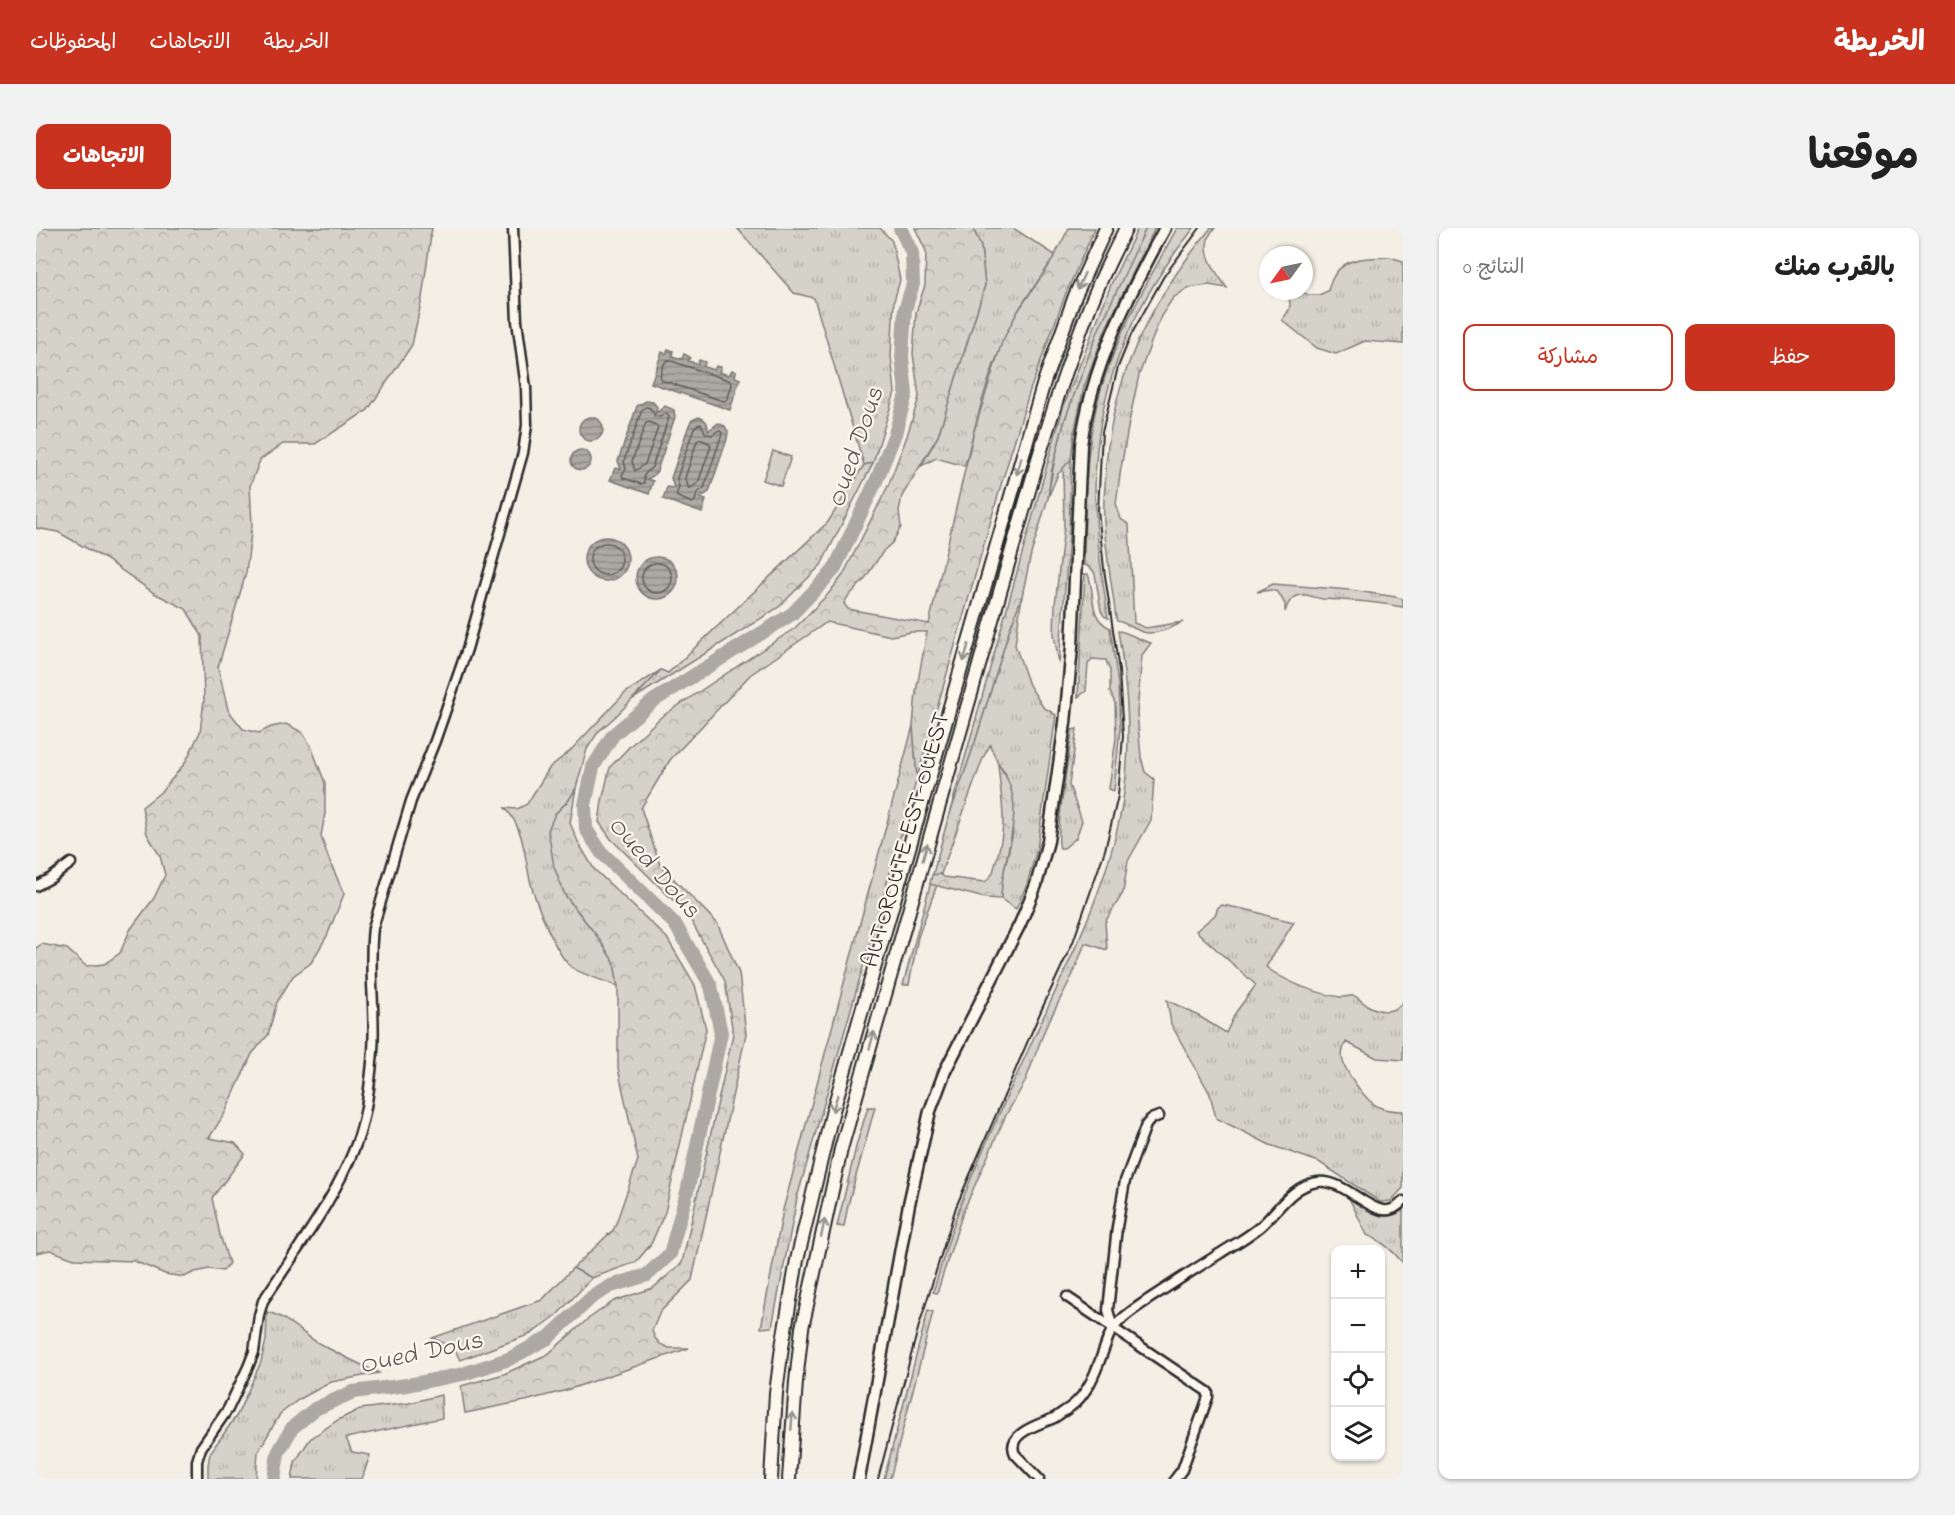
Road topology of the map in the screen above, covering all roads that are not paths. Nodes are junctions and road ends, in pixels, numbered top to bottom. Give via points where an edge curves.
1 (513, 228) edge
2 (1106, 228) edge
3 (1126, 228) edge
4 (1165, 228) edge
5 (71, 863) dead end
6 (36, 886) edge
7 (1159, 1116) dead end
8 (1403, 1201) edge
9 (1067, 1297) dead end
10 (1113, 1328) junction
11 (197, 1479) edge
12 (771, 1479) edge
13 (789, 1479) edge
14 (858, 1479) edge
15 (1038, 1479) edge
16 (1174, 1479) edge

1 - 11 street via 517,321 526,388 523,453 467,649 411,801 373,928 374,1029 364,1116 335,1187 263,1301 251,1359 228,1409 201,1448
2 -> 12 highway, AUTOROUTE EST-OUEST via 1075,296 1044,382 832,1114 797,1260 782,1347
13 -> 3 highway, AUTOROUTE EST-OUEST via 802,1328 841,1149 1059,390 1100,282
4 - 14 main road via 1107,346 1086,410 1071,658 1047,842 1020,924 945,1071 930,1111
5 - 6 street
7 - 10 street via 1146,1125 1125,1180 1108,1310
8 - 10 street via 1393,1210 1381,1211 1332,1183 1306,1186 1282,1202 1251,1234 1150,1299
9 - 10 street
10 - 15 street via 1082,1397 1055,1417 1034,1425 1014,1442 1015,1454
10 - 16 street via 1208,1392 1182,1470

